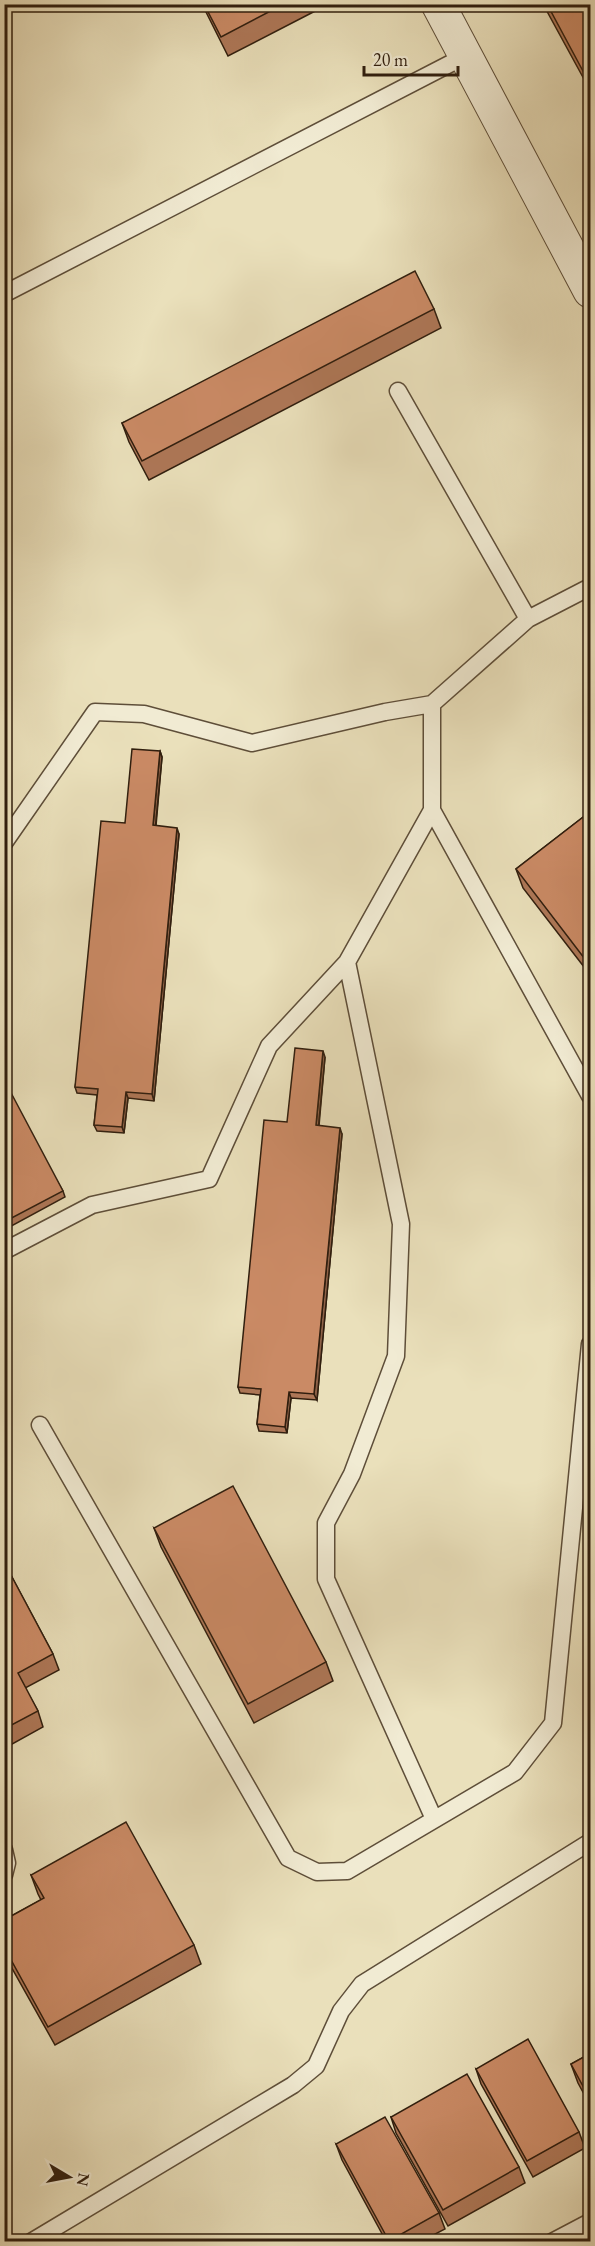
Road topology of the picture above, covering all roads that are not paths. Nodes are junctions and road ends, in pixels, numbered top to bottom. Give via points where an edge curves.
1 (438, 4) edge
2 (465, 56) junction
3 (591, 291) edge
4 (4, 294) edge
5 (398, 390) dead end
6 (591, 587) edge
7 (528, 619) junction
8 (432, 704) junction
9 (432, 810) junction
10 (4, 843) edge
11 (347, 962) junction
12 (591, 1096) edge
13 (4, 1251) edge
14 (591, 1344) edge
15 (40, 1425) dead end
16 (434, 1819) junction
17 (591, 1842) edge
18 (4, 1850) edge
19 (4, 1875) edge
20 (591, 2222) edge
21 (31, 2241) edge
22 (552, 2241) edge

1 - 2 street
2 - 3 street
2 - 4 lane
5 - 7 lane
6 - 7 lane
7 - 8 lane
8 - 9 lane
8 - 10 lane via 252,743 144,714 95,712
9 - 11 lane
9 - 12 lane
11 - 13 lane via 269,1046 209,1179 92,1205
11 - 16 lane via 401,1224 396,1356 352,1474 326,1523 326,1579
14 - 16 lane via 552,1724 515,1772
15 - 16 lane via 288,1858 317,1872 347,1871
17 - 21 lane via 362,1984 341,2012 316,2066 293,2085
18 - 19 lane
20 - 22 lane

